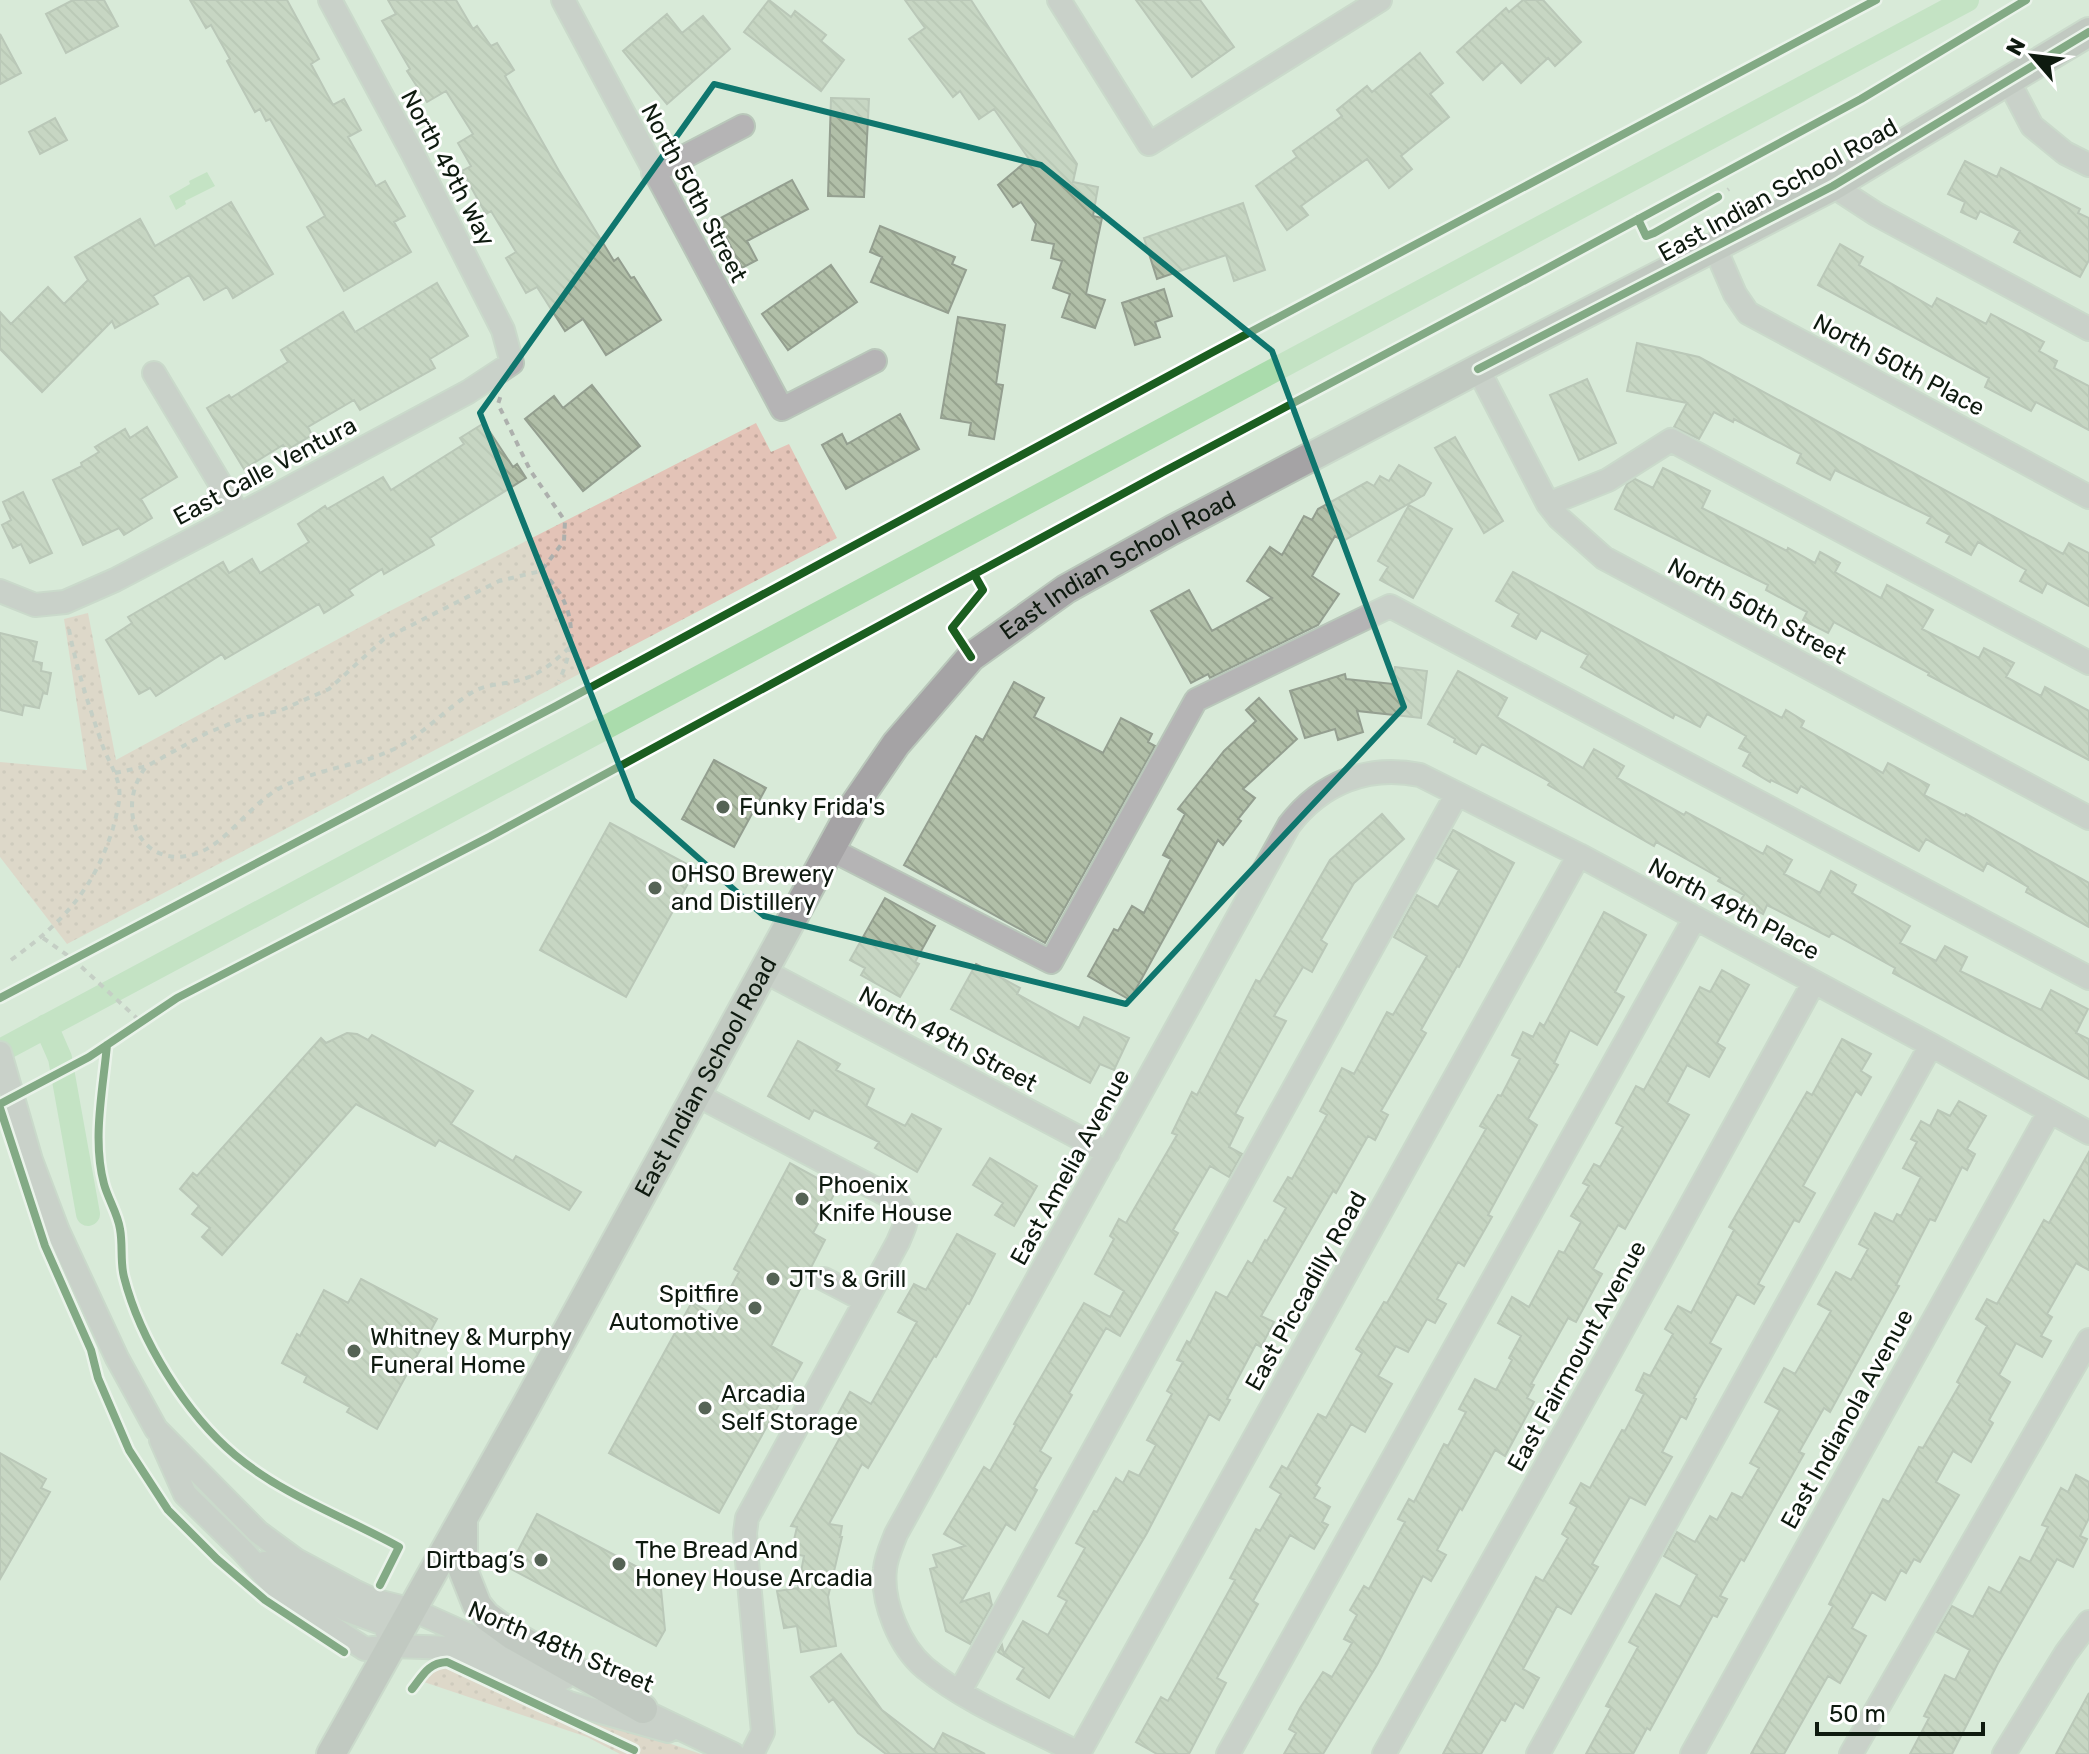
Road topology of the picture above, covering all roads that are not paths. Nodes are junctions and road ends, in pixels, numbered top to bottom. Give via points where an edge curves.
1 (330, 0) edge
2 (563, 0) edge
3 (1059, 0) edge
4 (1380, 0) edge
5 (2089, 32) edge
6 (2009, 82) junction
7 (743, 126) dead end
8 (2089, 165) edge
9 (653, 173) junction
10 (1833, 186) junction
11 (1715, 248) junction
12 (2089, 329) edge
13 (875, 361) dead end
14 (512, 363) joint
15 (1478, 369) junction
16 (154, 373) dead end
17 (2089, 497) edge
18 (1548, 504) junction
19 (239, 515) junction
20 (0, 591) edge
21 (2089, 663) edge
22 (1342, 780) joint
23 (1457, 794) junction
24 (2089, 818) edge
25 (830, 849) junction
26 (1579, 855) junction
27 (1695, 918) junction
28 (764, 971) junction
29 (2089, 978) edge
30 (1814, 982) junction
31 (1931, 1045) junction
32 (0, 1053) edge
33 (697, 1095) junction
34 (2050, 1111) junction
35 (2089, 1133) edge
36 (1108, 1153) junction
37 (824, 1279) dead end
38 (866, 1301) junction
39 (2089, 1340) edge
40 (156, 1429) junction
41 (463, 1520) junction
42 (413, 1610) junction
43 (2089, 1622) edge
44 (392, 1646) junction
45 (960, 1691) junction
46 (643, 1709) junction
47 (689, 1734) junction
48 (331, 1754) edge
49 (733, 1754) edge
50 (752, 1754) edge
51 (1080, 1754) edge
52 (1228, 1754) edge
53 (1384, 1754) edge
54 (1538, 1754) edge
55 (1692, 1754) edge
56 (1851, 1754) edge
57 (2004, 1754) edge

1 - 14 street, North 49th Way via 496,317
2 - 9 street, North 50th Street
3 - 4 street via 1149,144
5 - 6 main road, East Indian School Road
6 - 8 street via 2032,126
6 - 10 main road, East Indian School Road
7 - 9 street
9 - 13 street, North 50th Street via 782,409
10 - 11 main road, East Indian School Road
10 - 12 street
11 - 15 main road, East Indian School Road
11 - 17 street, North 50th Place via 1748,313
14 - 19 street, East Calle Ventura
15 - 18 street, North 50th Street
15 - 25 main road, East Indian School Road via 1106,566 994,639 971,657 896,744
16 - 19 street
18 - 21 street via 1608,480 1671,440
18 - 24 street, North 50th Street via 1604,558
19 - 20 street, East Calle Ventura via 65,602 35,605
22 - 23 street, North 49th Place via 1402,771
22 - 36 street, East Amelia Avenue via 1302,808 1289,825
23 - 26 street, North 49th Place
23 - 45 street
25 - 28 main road, East Indian School Road
25 - 29 street via 1051,962 1196,700 1390,606
26 - 27 street, North 49th Place
26 - 51 street, East Piccadilly Road
27 - 30 street, North 49th Place
27 - 52 street
28 - 33 main road, East Indian School Road
28 - 36 street, North 49th Street
30 - 31 street, North 49th Place
30 - 53 street, East Fairmount Avenue
31 - 34 street, North 49th Place
31 - 54 street
32 - 40 street via 41,1190 76,1274
33 - 38 street via 895,1199 907,1212 898,1242
33 - 41 main road, East Indian School Road
34 - 35 street, North 49th Place
34 - 55 street, East Indianola Avenue
36 - 45 street, East Amelia Avenue via 896,1534 885,1568 887,1603 904,1641 923,1666
37 - 38 street
38 - 50 street via 747,1518 763,1732
39 - 56 street
40 - 42 street, North 48th Street via 276,1547 373,1600
40 - 44 street via 185,1494 242,1550 346,1610 384,1624
41 - 42 main road, East Indian School Road
41 - 46 main road via 463,1570 486,1616
42 - 44 main road, East Indian School Road
42 - 46 street, North 48th Street
43 - 57 street
44 - 47 street, North 48th Street via 454,1648 569,1703
44 - 48 main road, East Indian School Road
45 - 51 street
46 - 47 street, North 48th Street
47 - 49 street, North 48th Street

